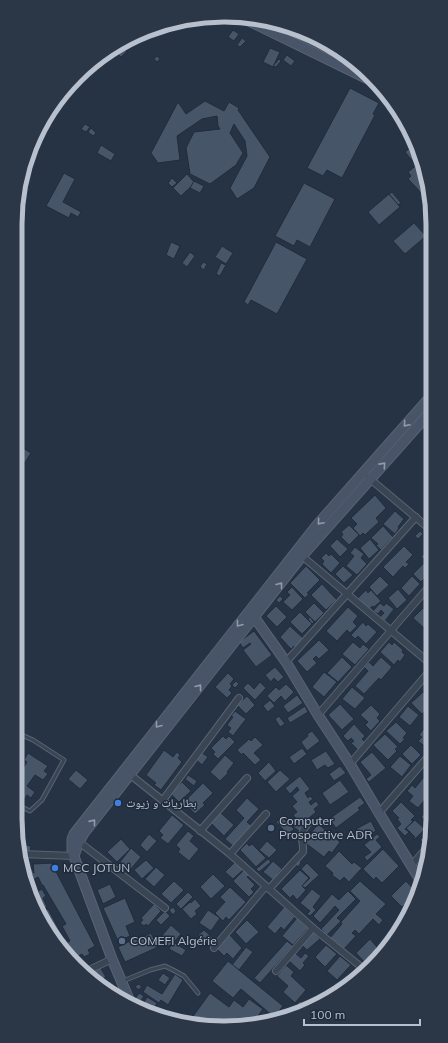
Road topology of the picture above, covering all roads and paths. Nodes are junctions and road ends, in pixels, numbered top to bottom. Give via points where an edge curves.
1 (258, 25) edge
2 (359, 74) edge
3 (426, 402) edge
4 (426, 417) edge
5 (363, 472) junction
6 (371, 479) junction
7 (416, 517) junction
8 (426, 526) edge
9 (302, 556) junction
10 (426, 590) edge
11 (348, 594) junction
12 (252, 614) junction
13 (392, 631) junction
14 (426, 660) edge
15 (286, 662) junction
16 (426, 674) edge
17 (239, 698) dead end
18 (318, 714) junction
19 (22, 735) edge
20 (426, 759) edge
21 (350, 764) junction
22 (127, 772) junction
23 (247, 778) dead end
24 (163, 800) junction
25 (22, 807) edge
26 (379, 813) junction
27 (266, 814) dead end
28 (309, 822) dead end
29 (200, 830) junction
30 (79, 842) junction
31 (423, 852) edge
32 (25, 854) edge
33 (230, 854) junction
34 (74, 856) junction
35 (411, 866) junction
36 (417, 876) edge
37 (268, 888) junction
38 (165, 908) dead end
39 (313, 928) junction
40 (214, 948) dead end
41 (112, 959) junction
42 (361, 967) edge
43 (90, 970) edge
44 (276, 971) dead end
45 (122, 981) junction
46 (198, 992) dead end
47 (128, 997) edge

1 - 2 main road
3 -> 5 main road
6 -> 4 main road
5 - 6 street
5 -> 12 main road via 317,525
6 - 7 street
6 - 9 main road
7 - 8 street
7 - 11 street
9 - 11 street
12 -> 9 main road
10 - 13 street
11 - 13 street
11 - 15 street
12 - 15 main road
12 - 22 main road
13 - 14 street
13 - 18 street
15 - 18 main road
16 - 21 street
17 - 24 street
18 - 21 main road
19 - 25 lane via 64,760 42,800 30,811
20 - 26 street
21 - 26 main road
22 - 24 street
30 -> 22 main road
22 - 34 main road via 76,829 71,845
23 - 29 street
24 - 29 street
26 - 35 main road
27 - 33 street
28 - 37 street via 301,835 303,852
29 - 33 street
30 - 34 main road
30 - 38 street
31 - 35 street
32 - 34 street
33 - 37 street
34 - 41 main road
35 - 36 main road
37 - 39 street
37 - 40 street
39 - 42 street
39 - 44 street
41 - 43 street
41 - 45 main road
45 - 46 lane via 164,966 184,976
45 - 47 main road

